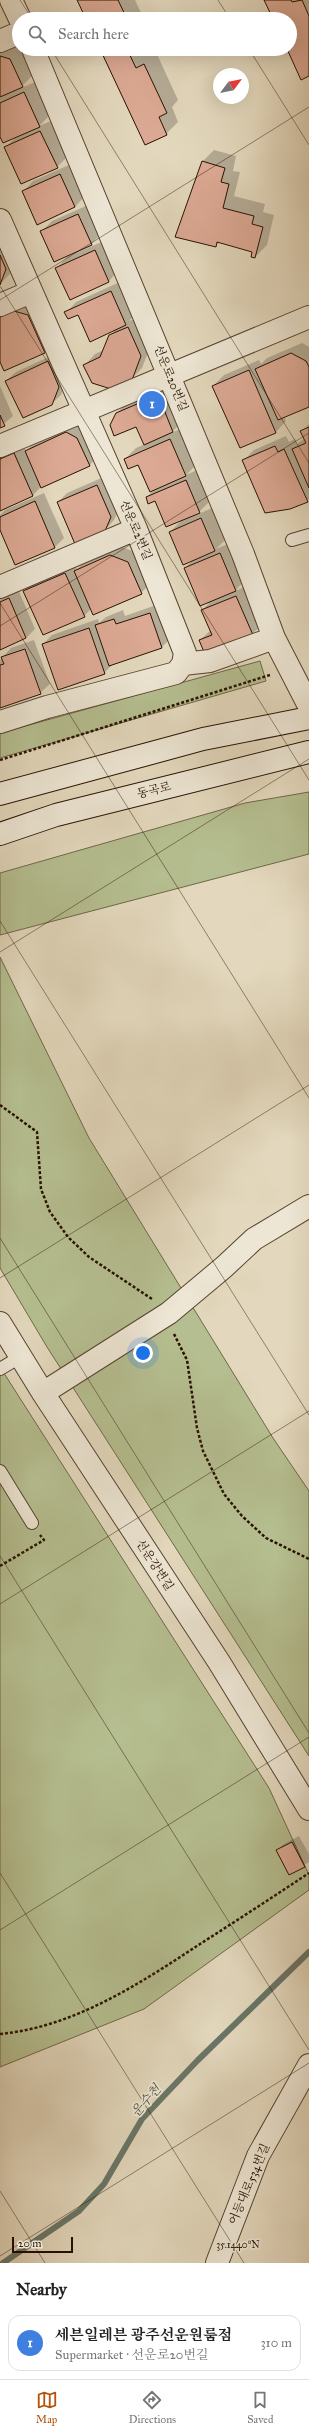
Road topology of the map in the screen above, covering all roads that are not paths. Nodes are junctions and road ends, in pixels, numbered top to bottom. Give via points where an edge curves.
1 (11, 0) edge
2 (17, 12) edge
3 (12, 36) edge
4 (0, 41) edge
5 (36, 56) edge
6 (0, 220) edge
7 (31, 292) junction
8 (0, 305) edge
9 (309, 317) edge
10 (170, 375) junction
11 (84, 411) junction
12 (0, 446) edge
13 (136, 529) junction
14 (309, 535) edge
15 (292, 540) dead end
16 (0, 587) edge
17 (274, 638) junction
18 (183, 664) junction
19 (309, 706) edge
20 (309, 718) edge
21 (0, 722) edge
22 (309, 752) edge
23 (0, 794) edge
24 (0, 834) edge
25 (309, 1206) edge
26 (0, 1323) edge
27 (20, 1357) junction
28 (0, 1369) edge
29 (43, 1393) junction
30 (0, 1471) edge
31 (32, 1523) road end
32 (309, 1809) edge
33 (309, 2065) edge
34 (217, 2263) edge

1 - 2 street
3 - 4 street
5 - 10 street, 선운로20번길
6 - 7 street, 선운로2번길
7 - 8 street
7 - 11 street, 선운로2번길
9 - 10 street
10 - 11 street
10 - 17 street, 선운로20번길 via 243,554
11 - 12 street
11 - 13 street, 선운로2번길
13 - 16 street
13 - 18 street, 선운로2번길 via 185,653
14 - 15 lane
17 - 18 street via 210,661
17 - 19 street, 선운로20번길
18 - 21 street via 176,674 47,707
20 - 23 street via 203,739
22 - 24 street, 동곡로 via 56,815
25 - 29 street via 254,1239 224,1268 169,1313
26 - 27 street, 선운강변길
27 - 28 lane
27 - 29 street, 선운강변길
29 - 32 street, 선운강변길 via 219,1662
30 - 31 lane
33 - 34 street, 어등대로534번길 via 258,2156

